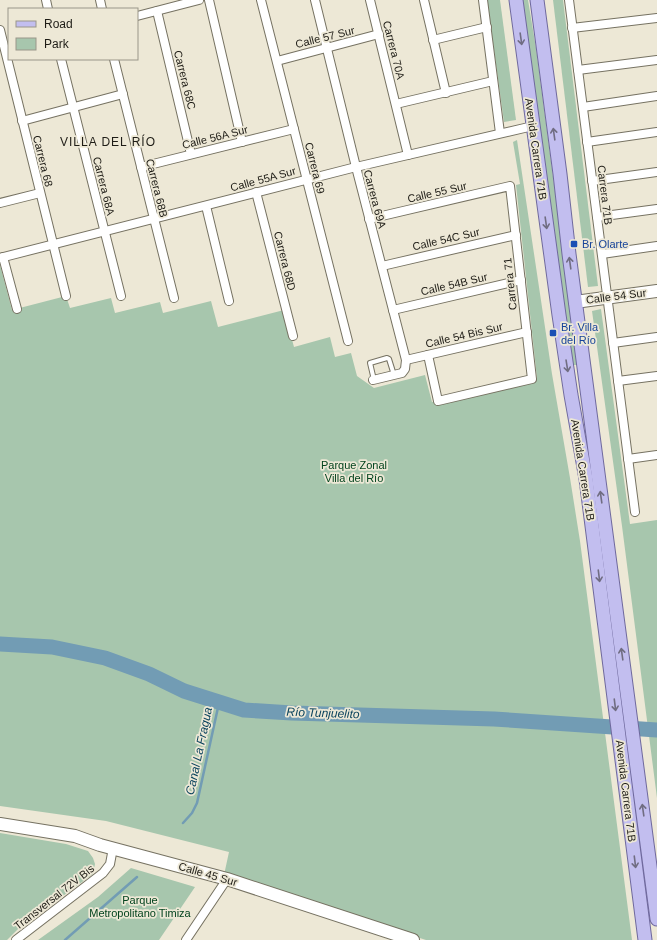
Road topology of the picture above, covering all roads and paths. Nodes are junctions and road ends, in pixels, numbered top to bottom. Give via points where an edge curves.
1 (199, 0) edge
2 (209, 0) edge
3 (261, 0) edge
4 (315, 0) edge
5 (370, 0) edge
6 (424, 0) edge
7 (483, 0) edge
8 (516, 0) edge
9 (537, 0) edge
10 (569, 0) edge
11 (156, 11) junction
12 (138, 16) edge
13 (657, 18) edge
14 (487, 27) junction
15 (572, 28) junction
16 (0, 30) edge
17 (379, 34) junction
18 (434, 40) junction
19 (326, 48) junction
20 (2, 49) edge
21 (61, 60) edge
22 (114, 60) edge
23 (277, 60) junction
24 (657, 60) edge
25 (578, 70) junction
26 (494, 81) junction
27 (446, 93) junction
28 (123, 94) junction
29 (657, 96) edge
30 (396, 104) junction
31 (583, 107) junction
32 (73, 108) junction
33 (22, 121) junction
34 (533, 126) junction
35 (294, 129) junction
36 (657, 132) edge
37 (500, 133) junction
38 (242, 142) junction
39 (587, 142) junction
40 (192, 154) junction
41 (408, 155) junction
42 (141, 167) junction
43 (356, 167) junction
44 (657, 172) edge
45 (307, 179) junction
46 (592, 182) junction
47 (510, 186) joint
48 (256, 192) junction
49 (40, 193) junction
50 (0, 203) edge
51 (206, 206) junction
52 (657, 209) edge
53 (597, 217) junction
54 (154, 219) junction
55 (369, 219) junction
56 (105, 232) junction
57 (516, 235) junction
58 (53, 245) junction
59 (657, 246) edge
60 (602, 254) junction
61 (1, 258) edge
62 (382, 266) junction
63 (521, 280) junction
64 (657, 291) edge
65 (66, 296) dead end
66 (121, 296) dead end
67 (174, 298) dead end
68 (607, 298) junction
69 (229, 301) dead end
70 (575, 302) junction
71 (16, 309) dead end
72 (393, 310) junction
73 (527, 332) junction
74 (293, 336) dead end
75 (657, 337) edge
76 (348, 342) dead end
77 (613, 343) junction
78 (428, 355) junction
79 (406, 360) junction
80 (394, 376) junction
81 (657, 376) edge
82 (373, 380) joint
83 (618, 381) junction
84 (657, 455) edge
85 (628, 459) junction
86 (635, 512) dead end
87 (600, 536) junction
88 (0, 824) edge
89 (113, 848) junction
90 (226, 879) junction
91 (657, 918) edge
92 (16, 940) edge
93 (186, 940) edge
94 (413, 940) edge
95 (645, 940) edge

1 - 11 street
2 - 38 street
3 - 23 street, Carrera 69
4 - 19 street, Carrera 69A
5 - 17 street, Carrera 70A
6 - 18 street
7 - 14 street
8 -> 34 main road, Avenida Carrera 71B
70 -> 9 main road, Avenida Carrera 71B
10 - 15 street, Carrera 71B
11 - 12 street
11 - 40 street, Carrera 68C
13 - 15 street
14 - 18 street
14 - 26 street
15 - 25 street, Carrera 71B
16 - 20 street, Carrera 68
17 - 19 street, Calle 57 Sur
17 - 30 street, Carrera 70A
18 - 27 street
19 - 23 street, Calle 57 Sur
19 - 43 street, Carrera 69A
20 - 33 street, Carrera 68
21 - 32 street, Carrera 68A
22 - 28 street, Carrera 68B
23 - 35 street, Carrera 69
24 - 25 street
25 - 31 street, Carrera 71B
26 - 27 street
26 - 37 street
27 - 30 street
28 - 32 street
28 - 42 street, Carrera 68B
29 - 31 street
30 - 41 street, Carrera 70A
31 - 39 street, Carrera 71B
32 - 33 street
32 - 56 street, Carrera 68A
33 - 49 street, Carrera 68
34 - 37 street, Calle 55A Sur
34 -> 87 main road, Avenida Carrera 71B via 570,387 586,479
35 - 38 street, Calle 56A Sur
35 - 45 street, Carrera 69
36 - 39 street
37 - 41 street, Calle 55A Sur
38 - 40 street, Calle 56A Sur
39 - 46 street, Carrera 71B
40 - 42 street, Calle 56A Sur
41 - 43 street, Calle 55A Sur
42 - 54 street, Carrera 68B
43 - 45 street, Calle 55A Sur
43 - 55 street, Carrera 69A
44 - 46 street
45 - 48 street, Calle 55A Sur
45 - 76 street, Carrera 69
46 - 53 street, Carrera 71B
47 - 55 street, Calle 55 Sur
47 - 57 street, Carrera 71
48 - 51 street, Calle 55A Sur
48 - 74 street, Carrera 68D
49 - 50 street
49 - 58 street, Carrera 68
51 - 54 street, Calle 55A Sur
51 - 69 street
52 - 53 street
53 - 60 street, Carrera 71B
54 - 56 street, Calle 55A Sur
54 - 67 street, Carrera 68B
55 - 62 street, Carrera 69A
56 - 58 street, Calle 55A Sur
56 - 66 street, Carrera 68A
57 - 62 street, Calle 54C Sur
57 - 63 street, Carrera 71
58 - 61 street, Calle 55A Sur
58 - 65 street, Carrera 68
59 - 60 street
60 - 68 street, Carrera 71B
61 - 71 street
62 - 72 street, Carrera 69A
63 - 72 street, Calle 54B Sur
63 - 73 street, Carrera 71
64 - 68 street, Calle 54 Sur
68 - 70 street, Calle 54 Sur
68 - 77 street, Carrera 71B
87 -> 70 main road, Avenida Carrera 71B
72 - 79 street, Carrera 69A
73 - 78 street, Calle 54 Bis Sur
73 - 78 street, Carrera 71 via 532,379 438,401
75 - 77 street
77 - 83 street, Carrera 71B
78 - 79 street, Calle 54 Bis Sur
79 - 80 street via 402,373
80 - 82 street
80 - 82 lane via 390,359 387,358 370,363
81 - 83 street
83 - 85 street, Carrera 71B
84 - 85 street
85 - 86 street, Carrera 71B
91 -> 87 main road, Avenida Carrera 71B
87 -> 95 main road, Avenida Carrera 71B
88 - 89 street, Calle 45 Sur via 76,836
89 - 90 street, Calle 45 Sur
89 - 92 street, Transversal 72V Bis via 110,864 103,873
90 - 93 street
90 - 94 street, Calle 45 Sur

